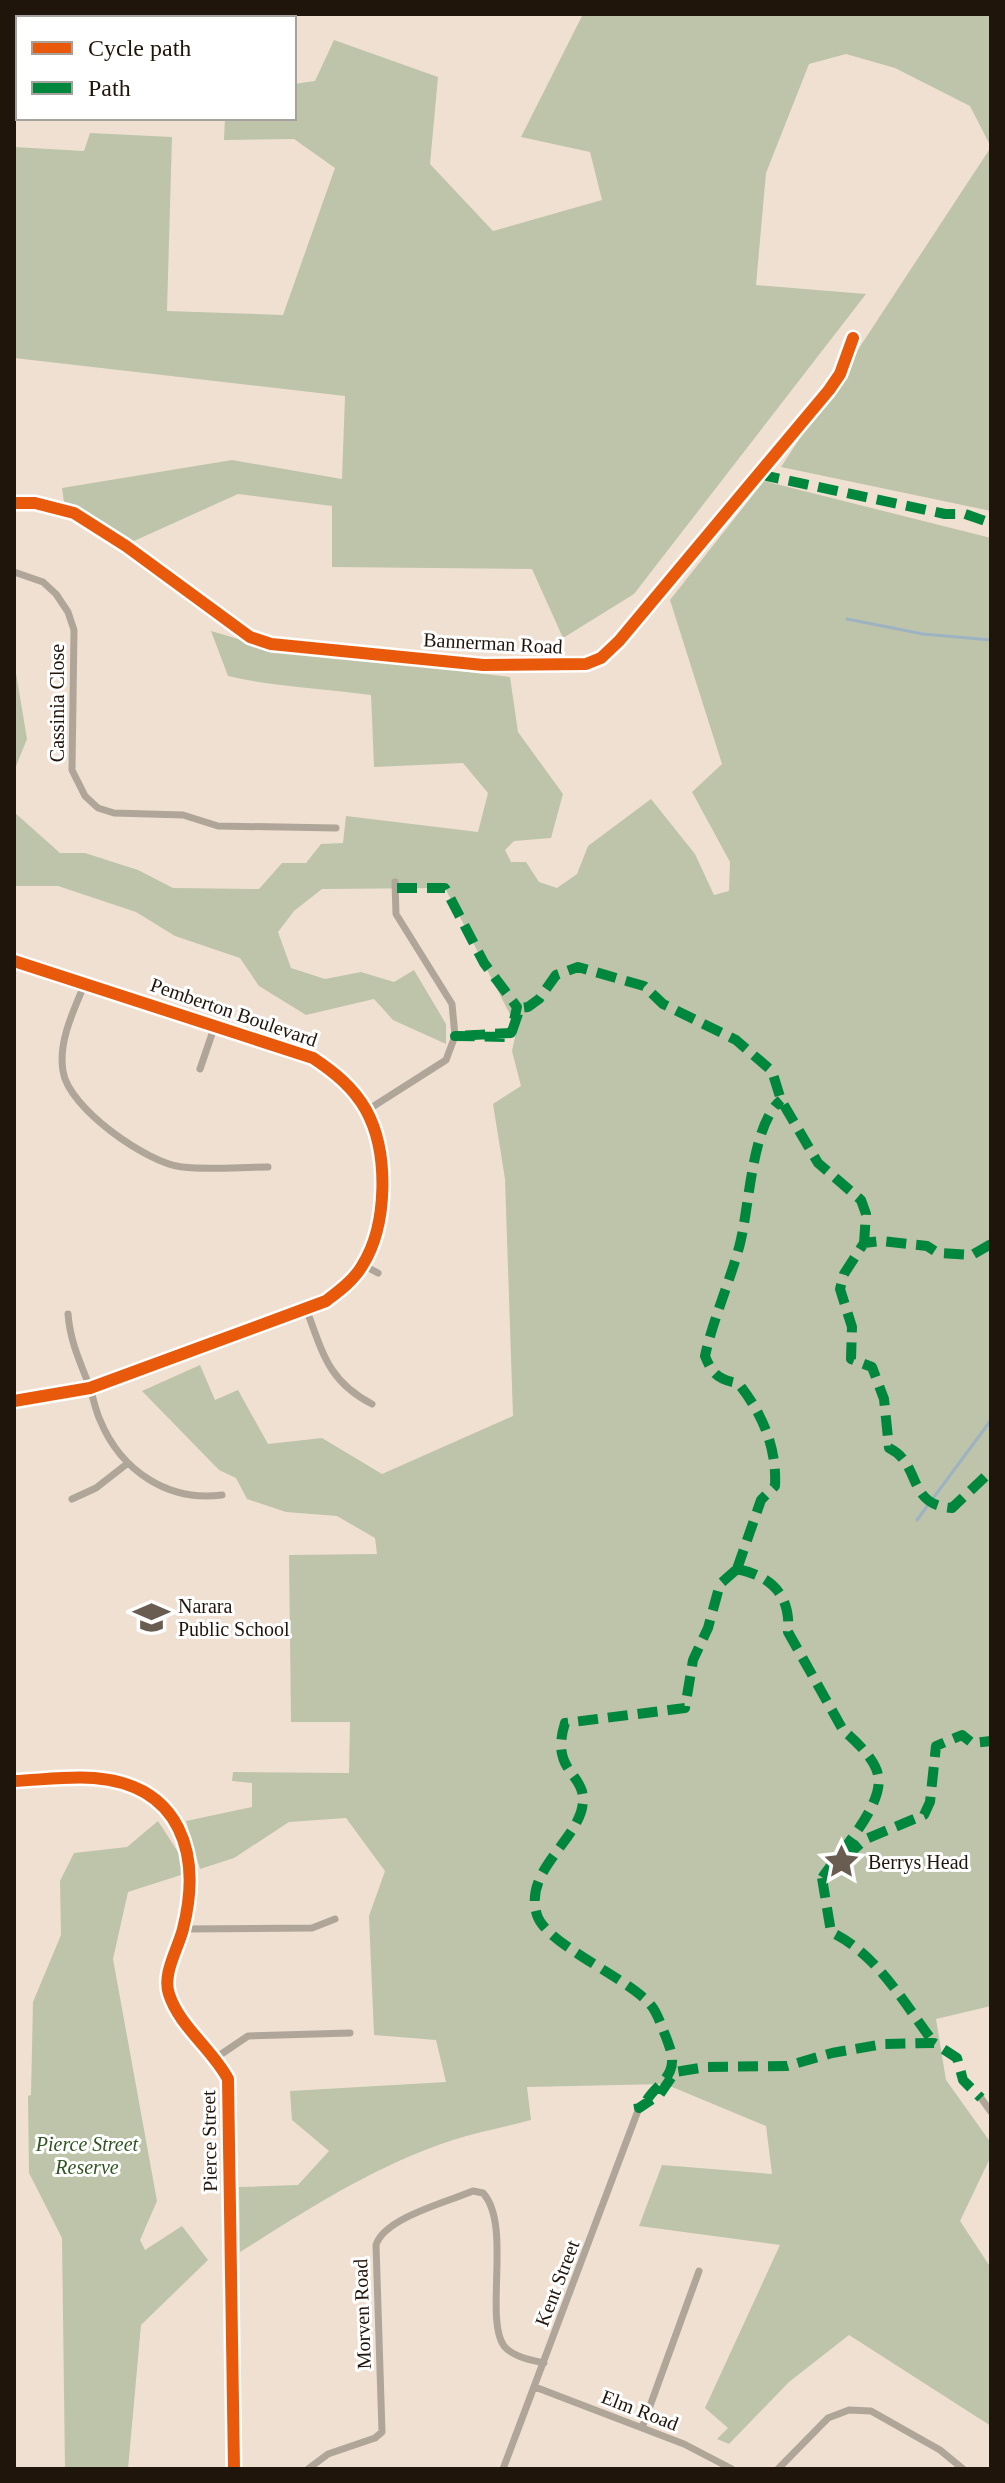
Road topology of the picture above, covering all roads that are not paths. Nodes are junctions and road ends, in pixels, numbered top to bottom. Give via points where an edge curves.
1 (853, 338) dead end
2 (14, 503) edge
3 (14, 572) edge
4 (336, 828) dead end
5 (395, 882) dead end
6 (14, 961) edge
7 (85, 983) junction
8 (215, 1025) junction
9 (200, 1069) dead end
10 (366, 1111) junction
11 (268, 1167) dead end
12 (363, 1265) junction
13 (378, 1273) dead end
14 (307, 1311) junction
15 (68, 1314) dead end
16 (90, 1388) junction
17 (14, 1401) edge
18 (372, 1404) dead end
19 (128, 1463) junction
20 (222, 1495) dead end
21 (72, 1499) dead end
22 (14, 1781) edge
23 (335, 1919) dead end
24 (183, 1929) junction
25 (350, 2033) dead end
26 (217, 2057) junction
27 (981, 2098) dead end
28 (639, 2108) dead end
29 (991, 2112) edge
30 (699, 2271) dead end
31 (544, 2363) junction
32 (535, 2387) junction
33 (642, 2428) junction
34 (234, 2469) edge
35 (308, 2469) edge
36 (503, 2469) edge
37 (732, 2469) edge
38 (778, 2469) edge
39 (963, 2469) edge

1 - 2 street, Bannerman Road via 829,390 628,631 601,658 586,664 483,665 271,644 250,637 74,513
3 - 4 street, Cassinia Close via 43,582 68,612 74,630 72,770 75,782 98,808 183,815 218,826
5 - 10 street via 396,914 452,1004 455,1036 446,1060
6 - 7 street, Pemberton Boulevard
7 - 8 street, Pemberton Boulevard
7 - 11 street via 62,1054 72,1097 161,1161 181,1167
8 - 9 street
8 - 10 street, Pemberton Boulevard via 313,1058 343,1081
10 - 12 street, Pemberton Boulevard via 380,1157 381,1181 377,1229
12 - 13 street
12 - 14 street, Pemberton Boulevard via 341,1289
14 - 16 street, Pemberton Boulevard
14 - 18 street via 333,1374 343,1387
15 - 16 street via 70,1338
16 - 17 street, Pemberton Boulevard
16 - 19 street via 101,1423
19 - 20 street via 177,1495
19 - 21 street
22 - 24 street, Pierce Street via 92,1778 147,1793 180,1827 189,1852
23 - 24 street via 312,1928
24 - 26 street, Pierce Street via 168,1993
25 - 26 street via 248,2036
26 - 34 street, Pierce Street via 228,2079
27 - 29 street
28 - 31 street, Kent Street
30 - 33 street
31 - 32 street, Kent Street
31 - 35 street, Morven Road via 512,2353 499,2336 495,2212 483,2193 473,2191 395,2223 382,2230 376,2245 382,2432 328,2454
32 - 33 street, Elm Road
32 - 36 street, Kent Street
33 - 37 street, Elm Road
38 - 39 street via 828,2418 849,2410 871,2411

